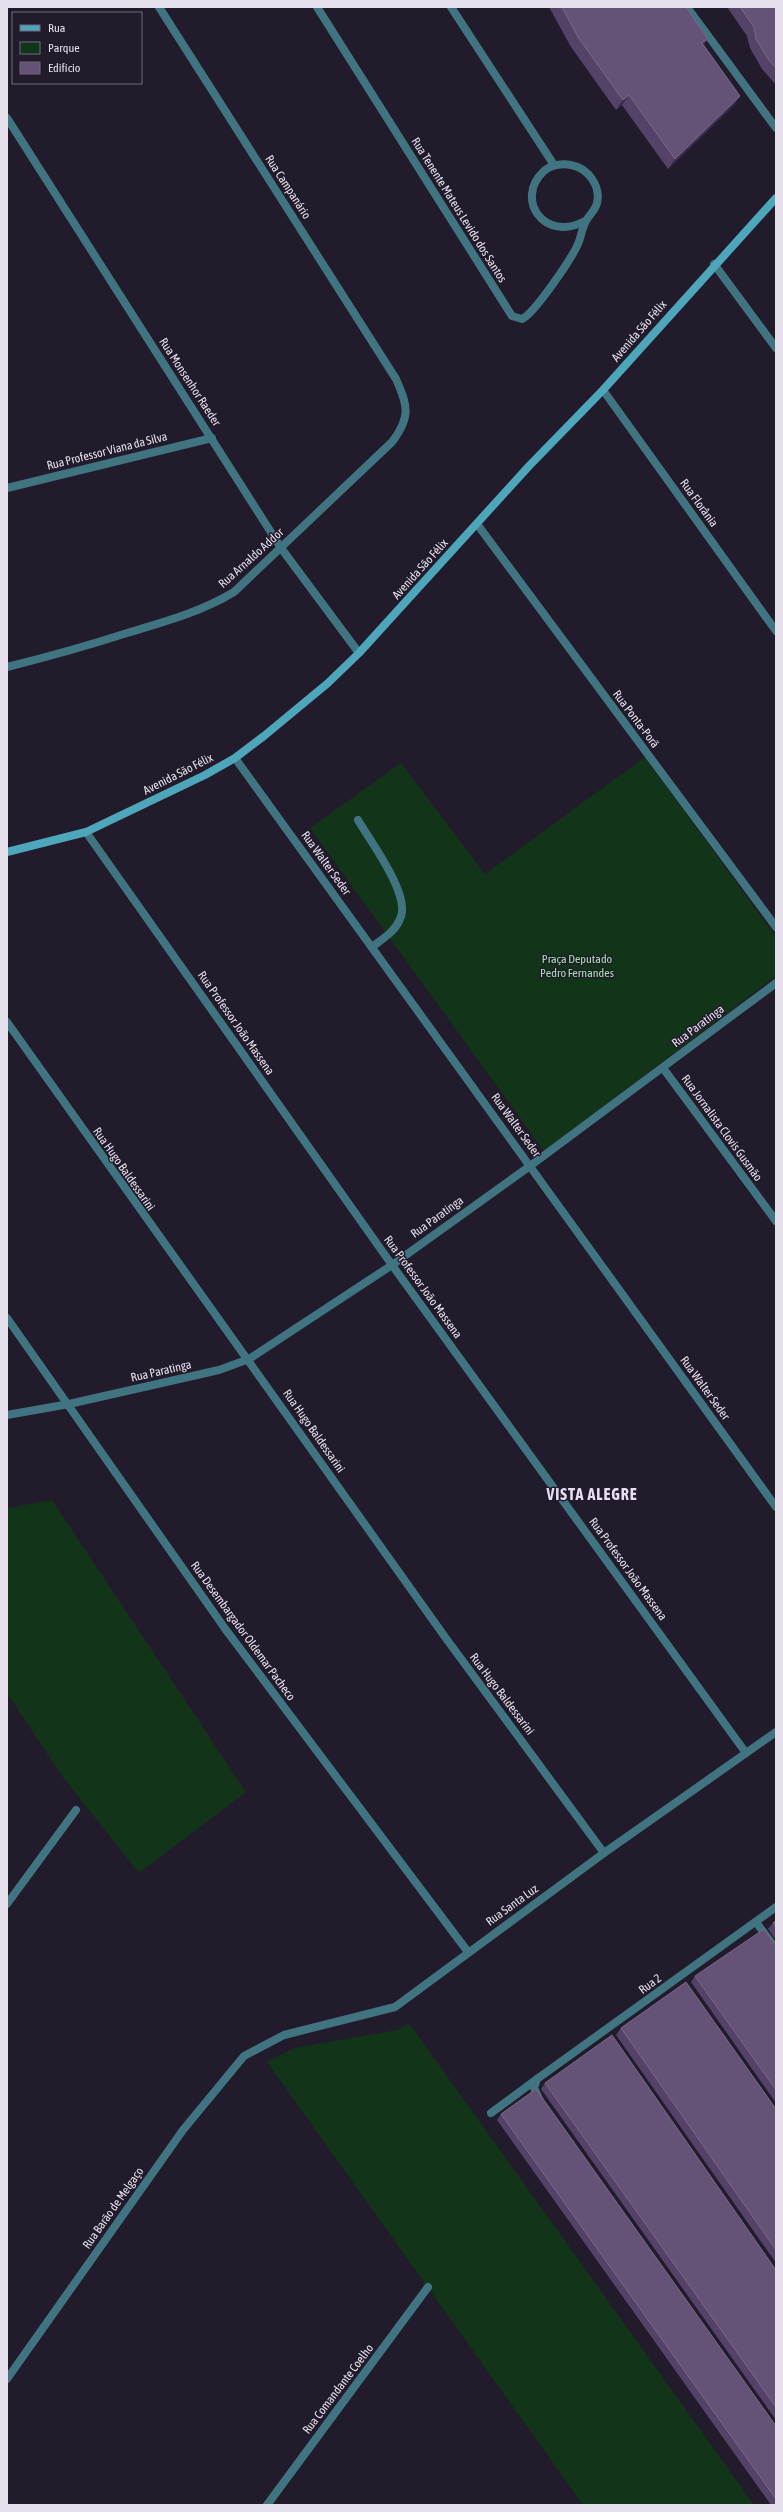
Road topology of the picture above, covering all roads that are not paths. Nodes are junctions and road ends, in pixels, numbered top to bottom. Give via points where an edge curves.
1 (159, 7) edge
2 (317, 7) edge
3 (452, 7) edge
4 (687, 7) edge
5 (7, 118) edge
6 (776, 128) edge
7 (554, 165) junction
8 (776, 198) edge
9 (585, 221) junction
10 (714, 264) junction
11 (776, 348) edge
12 (396, 379) joint
13 (603, 390) junction
14 (212, 438) junction
15 (7, 488) edge
16 (477, 524) junction
17 (281, 548) junction
18 (776, 631) edge
19 (359, 653) junction
20 (7, 667) edge
21 (235, 758) junction
22 (358, 820) dead end
23 (86, 832) junction
24 (7, 852) edge
25 (776, 928) edge
26 (372, 947) junction
27 (776, 982) edge
28 (7, 1022) edge
29 (663, 1068) junction
30 (530, 1166) junction
31 (776, 1221) edge
32 (392, 1265) junction
33 (7, 1318) edge
34 (249, 1359) junction
35 (69, 1404) junction
36 (7, 1414) edge
37 (776, 1507) edge
38 (776, 1732) edge
39 (746, 1753) junction
40 (76, 1810) dead end
41 (604, 1853) junction
42 (7, 1904) edge
43 (776, 1907) edge
44 (756, 1922) junction
45 (776, 1949) edge
46 (468, 1952) junction
47 (244, 2056) joint
48 (537, 2079) junction
49 (547, 2109) edge
50 (491, 2113) dead end
51 (428, 2288) dead end
52 (7, 2379) edge
53 (267, 2505) edge

1 - 12 street, Rua Campanário
2 - 9 street, Rua Tenente Mateus Levido dos Santos via 512,316 522,318 532,310 568,261 578,244
3 - 7 street
4 - 6 street
5 - 14 street, Rua Monsenhor Raeder
7 - 9 street via 566,163 577,166 594,180 597,202 593,213
7 - 9 street via 544,171 536,181 532,193 533,206 549,225 561,229 574,227
8 - 10 street, Avenida São Félix
10 - 11 street
10 - 13 street, Avenida São Félix
12 - 17 street, Rua Arnaldo Addor via 406,406 404,427 392,442
13 - 16 street, Avenida São Félix
13 - 18 street, Rua Florânia
14 - 15 street, Rua Professor Viana da Silva
14 - 17 street, Rua Monsenhor Raeder
16 - 19 street, Avenida São Félix
16 - 25 street, Rua Ponta-Porã
17 - 19 street, Rua Monsenhor Raeder
17 - 20 street, Rua Arnaldo Addor via 234,592 186,616
19 - 21 street, Avenida São Félix via 328,683
21 - 23 street, Avenida São Félix via 192,782
21 - 26 street, Rua Walter Seder
22 - 26 street via 398,889 403,904 401,919 392,931
23 - 24 street, Avenida São Félix
23 - 32 street, Rua Professor João Massena
26 - 30 street, Rua Walter Seder
27 - 29 street, Rua Paratinga
28 - 34 street, Rua Hugo Baldessarini via 169,1252
29 - 30 street, Rua Paratinga
29 - 31 street, Rua Jornalista Clovis Gusmão
30 - 32 street, Rua Paratinga
30 - 37 street, Rua Walter Seder
32 - 34 street, Rua Paratinga
32 - 39 street, Rua Professor João Massena
33 - 35 street, Rua Desembargador Oldemar Pacheco
34 - 35 street, Rua Paratinga via 219,1370
34 - 41 street, Rua Hugo Baldessarini via 445,1637
35 - 36 street, Rua Paratinga
35 - 46 street, Rua Desembargador Oldemar Pacheco via 226,1630
38 - 39 street, Rua Santa Luz
39 - 41 street, Rua Santa Luz
40 - 42 street
41 - 46 street, Rua Santa Luz
43 - 44 street, Rua 2
44 - 45 street
44 - 48 street, Rua 2 via 682,1980 608,2033
46 - 47 street, Rua Santa Luz via 395,2007 284,2035
47 - 52 street, Rua Barão de Melgaço via 183,2130
48 - 49 street via 534,2088
48 - 50 street, Rua 2
51 - 53 street, Rua Comandante Coelho

